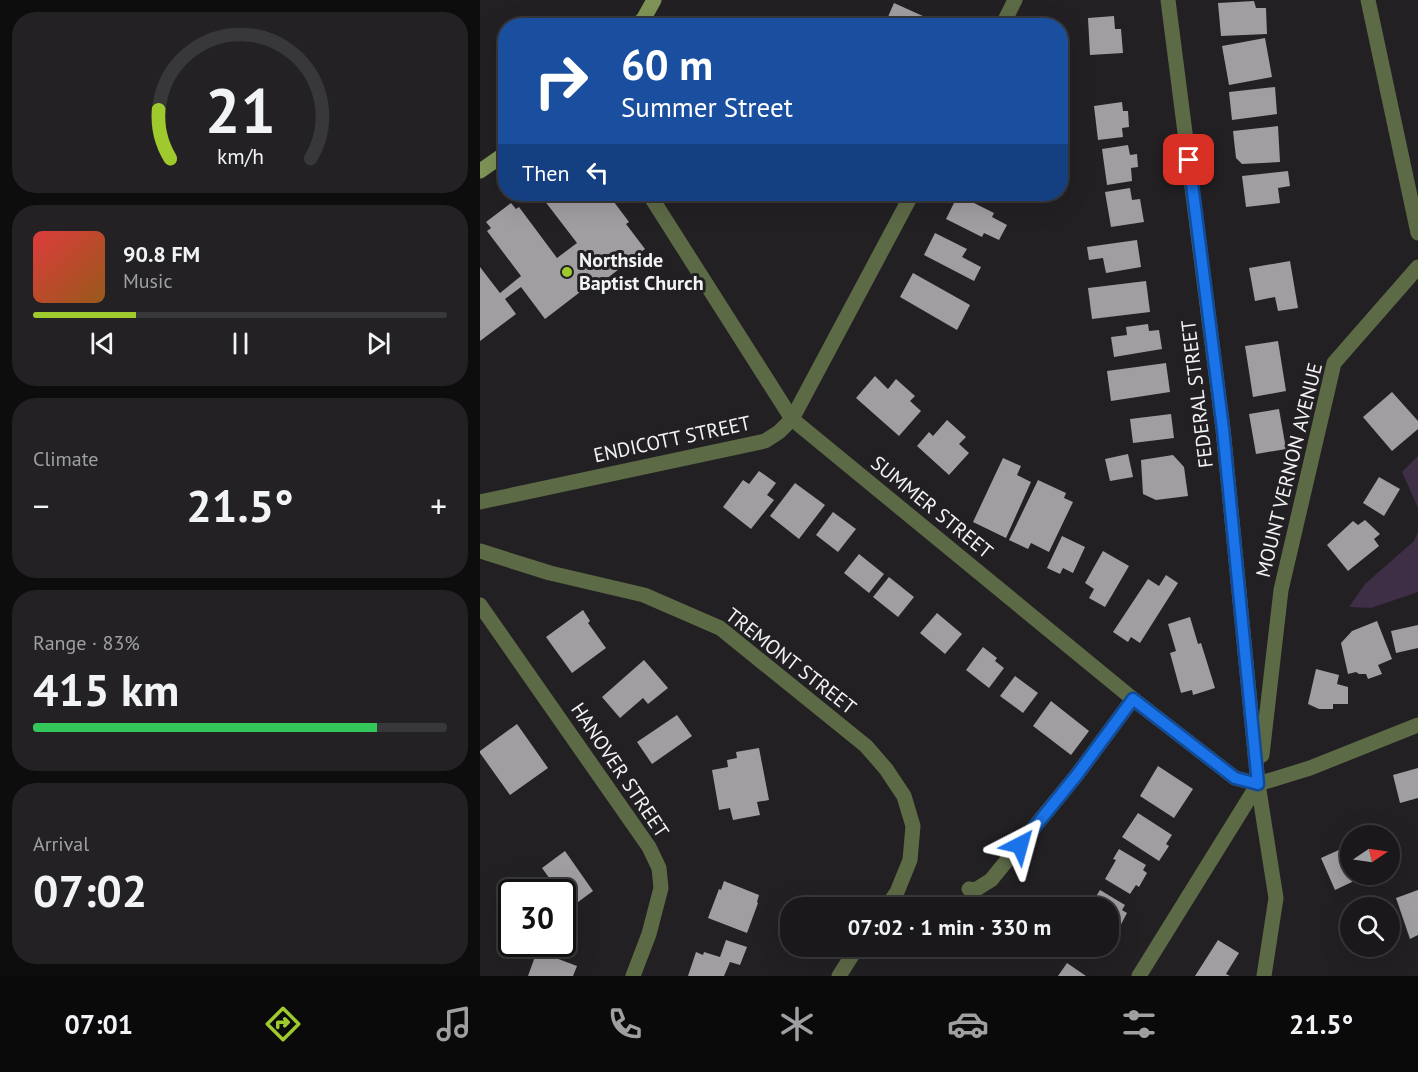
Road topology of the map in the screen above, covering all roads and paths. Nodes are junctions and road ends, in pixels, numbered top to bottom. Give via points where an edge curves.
1 (654, 0) edge
2 (1016, 0) edge
3 (1168, 0) edge
4 (1368, 0) edge
5 (644, 18) edge
6 (1006, 18) edge
7 (498, 159) edge
8 (480, 171) edge
9 (653, 201) edge
10 (908, 201) edge
11 (1418, 233) edge
12 (1418, 267) edge
13 (792, 419) junction
14 (480, 502) edge
15 (480, 551) edge
16 (480, 604) edge
17 (1133, 699) junction
18 (1418, 724) edge
19 (1258, 784) junction
20 (969, 889) dead end
21 (894, 897) edge
22 (851, 957) edge
23 (633, 976) edge
24 (839, 976) edge
25 (1139, 976) edge
26 (1264, 976) edge

1 - 5 street
2 - 6 street
3 - 19 street, FEDERAL STREET via 1223,429
4 - 11 street
7 - 8 street
9 - 13 street, SUMMER STREET
10 - 13 street, ENDICOTT STREET
12 - 19 street, MOUNT VERNON AVENUE via 1334,363 1281,590
13 - 14 street, ENDICOTT STREET via 765,441
13 - 17 street, SUMMER STREET
15 - 21 street, TREMONT STREET via 550,573 644,595 720,628 866,747 904,796 914,826 910,860
16 - 23 street, HANOVER STREET via 649,847 658,868 661,888
17 - 19 street, SUMMER STREET via 1235,778
17 - 20 street via 991,879 975,890
18 - 19 street via 1310,768
19 - 25 street
19 - 26 street via 1276,898
22 - 24 street

